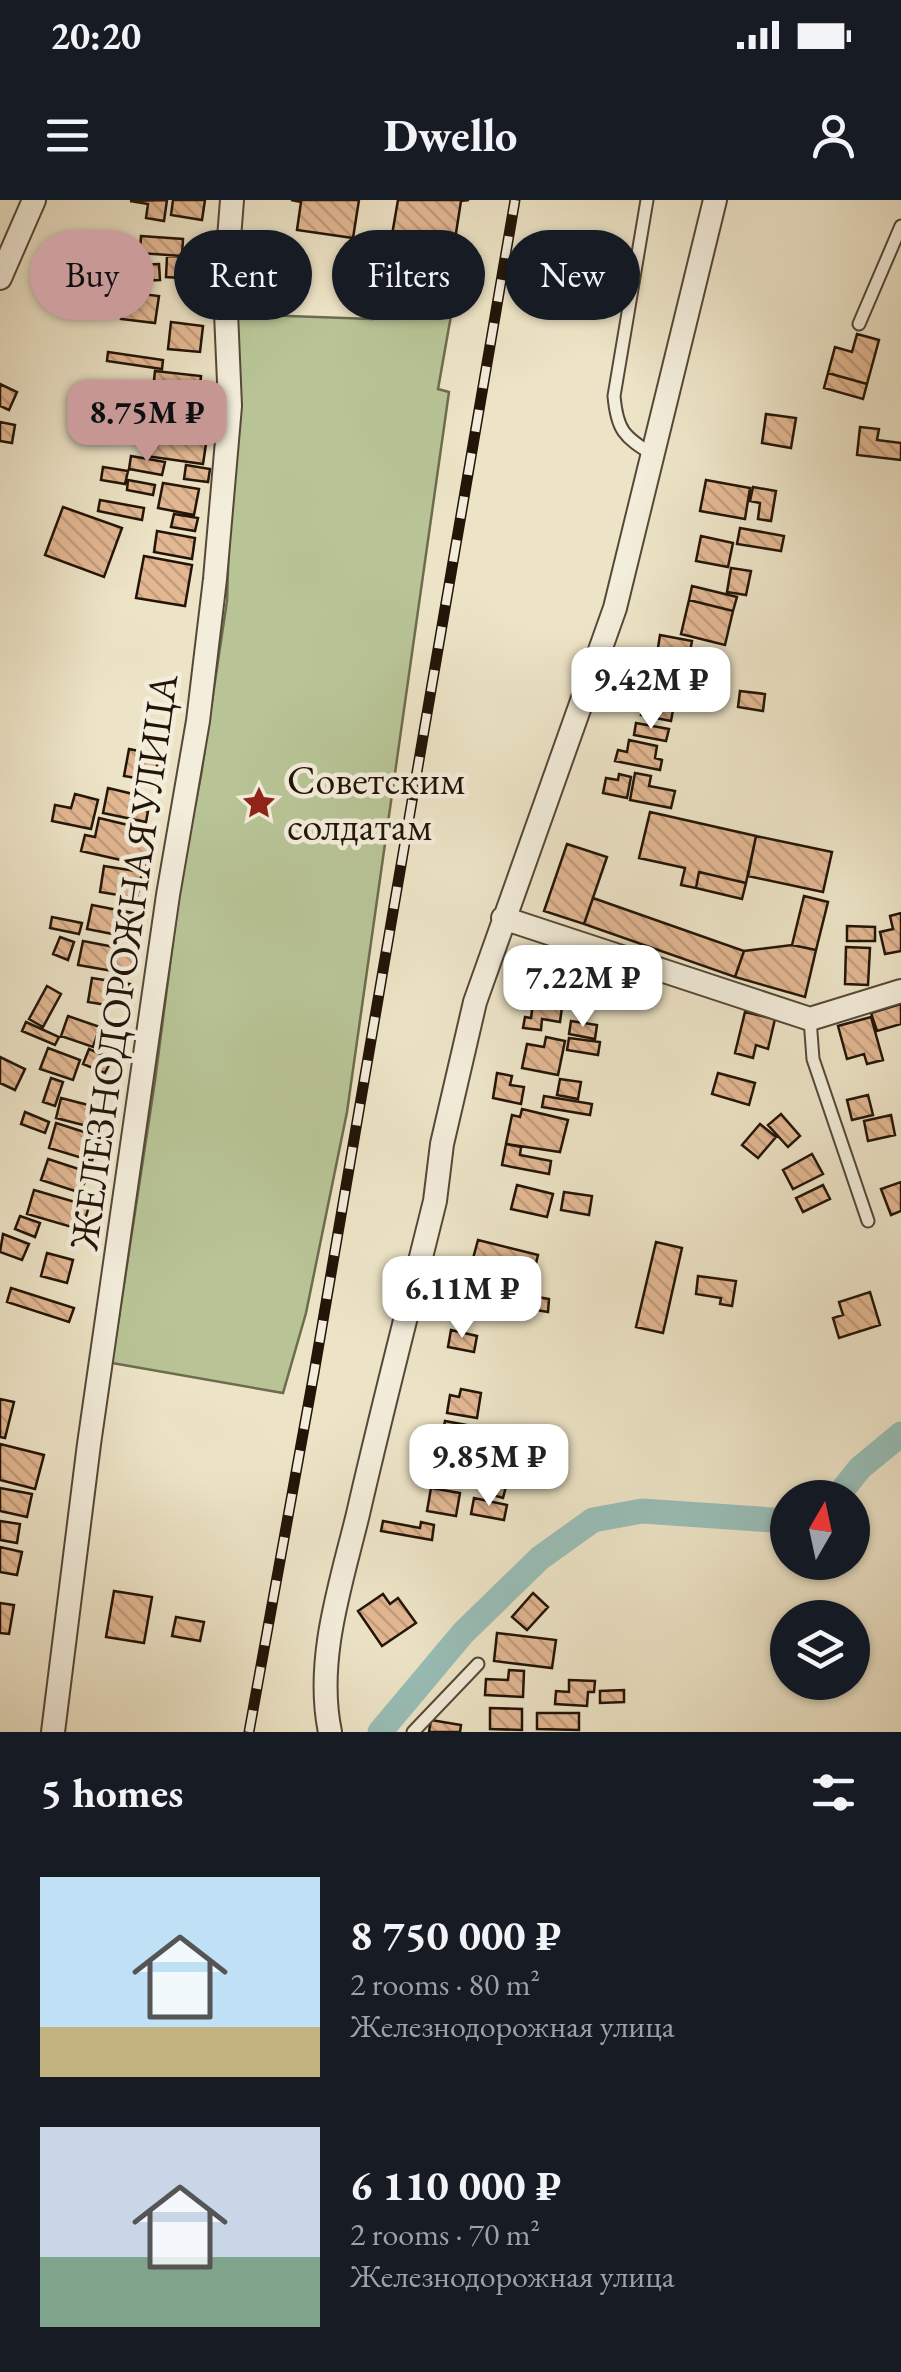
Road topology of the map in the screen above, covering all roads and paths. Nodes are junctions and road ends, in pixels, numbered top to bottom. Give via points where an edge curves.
1 (34, 200) edge
2 (232, 200) edge
3 (647, 200) edge
4 (714, 200) edge
5 (901, 226) edge
6 (0, 278) edge
7 (859, 324) dead end
8 (652, 454) junction
9 (503, 918) junction
10 (901, 991) edge
11 (810, 1019) junction
12 (868, 1220) dead end
13 (478, 1664) dead end
14 (53, 1732) edge
15 (330, 1732) edge
16 (414, 1732) edge

1 - 6 street
2 - 14 street, ЖЕЛЕЗНОДОРОЖНАЯ УЛИЦА via 225,289 230,406 215,580
3 - 8 lane via 614,396 616,420 628,439
4 - 8 street
5 - 7 lane
8 - 9 street via 616,608
9 - 11 street
9 - 15 street via 452,1093 435,1201 338,1596 326,1664
10 - 11 street
11 - 12 lane via 814,1059
13 - 16 lane

